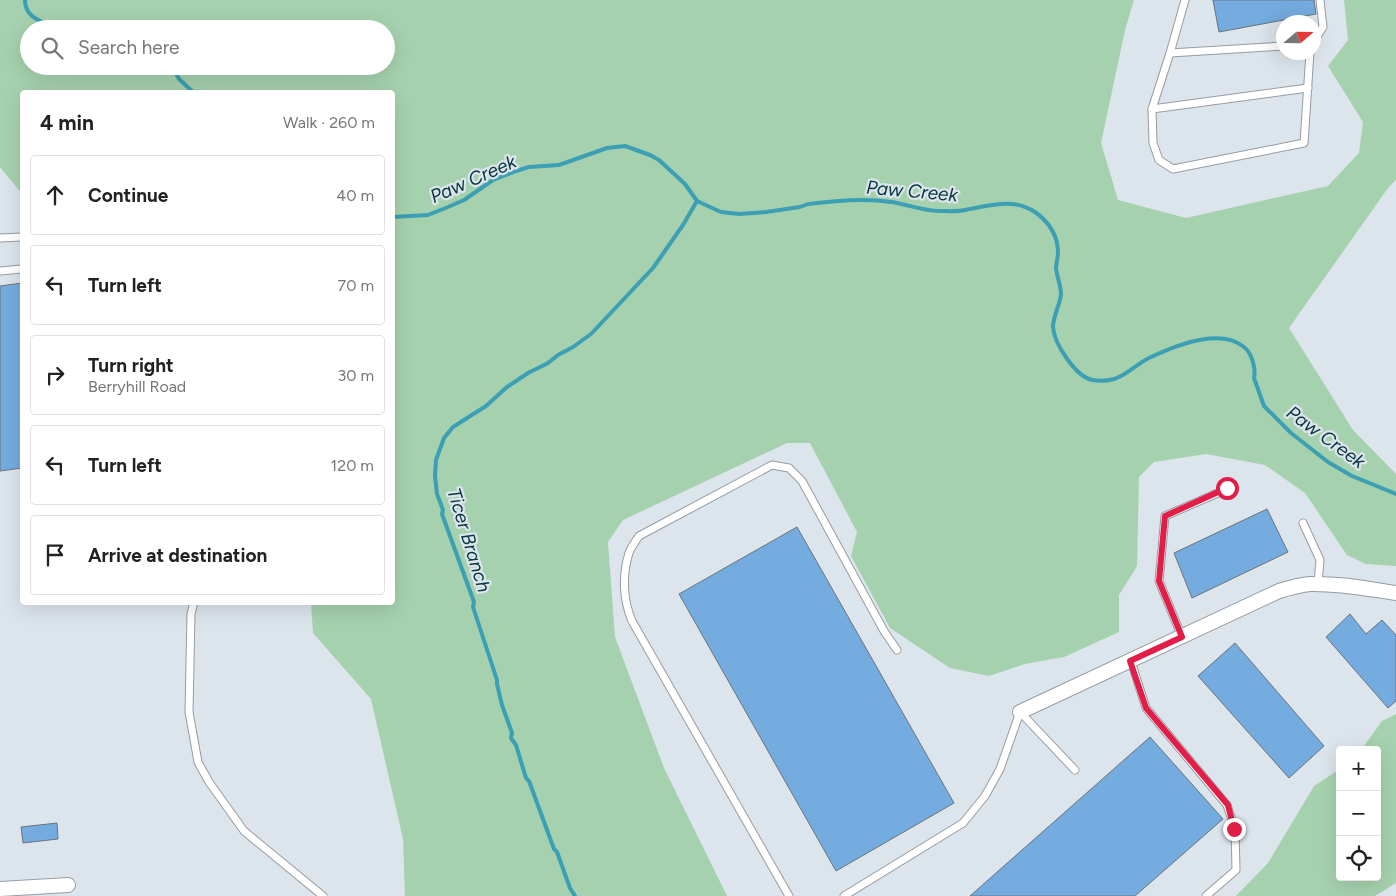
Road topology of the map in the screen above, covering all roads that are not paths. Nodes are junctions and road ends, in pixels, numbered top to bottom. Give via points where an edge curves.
1 (1185, 0) edge
2 (1320, 0) edge
3 (1321, 30) edge
4 (1276, 46) edge
5 (1170, 53) junction
6 (1310, 60) edge
7 (1308, 88) junction
8 (1152, 109) junction
9 (20, 237) edge
10 (0, 238) edge
11 (20, 269) edge
12 (0, 272) edge
13 (1227, 488) dead end
14 (1303, 523) dead end
15 (1318, 584) junction
16 (1396, 593) edge
17 (193, 605) edge
18 (1182, 637) junction
19 (897, 650) dead end
20 (1130, 661) junction
21 (1020, 712) junction
22 (1075, 770) dead end
23 (68, 885) dead end
24 (0, 889) edge
25 (323, 896) edge
26 (790, 896) edge
27 (844, 896) edge
28 (1206, 896) edge

1 - 5 lane
2 - 3 lane
4 - 5 lane
5 - 8 lane
6 - 7 lane
7 - 8 lane
7 - 8 lane via 1304,143 1174,168 1159,160 1153,143
9 - 10 lane
11 - 12 lane
13 - 18 lane via 1165,516 1159,581
14 - 15 lane via 1320,560
15 - 16 street
15 - 18 street via 1280,591
17 - 25 lane via 189,712 198,762 244,831
18 - 20 street
19 - 26 lane via 802,482 788,468 772,465 639,536 629,551 624,577 626,609
20 - 21 street
20 - 28 lane via 1146,708 1228,805 1234,829 1236,870
21 - 22 lane
21 - 27 lane via 1000,769 964,823
23 - 24 street

